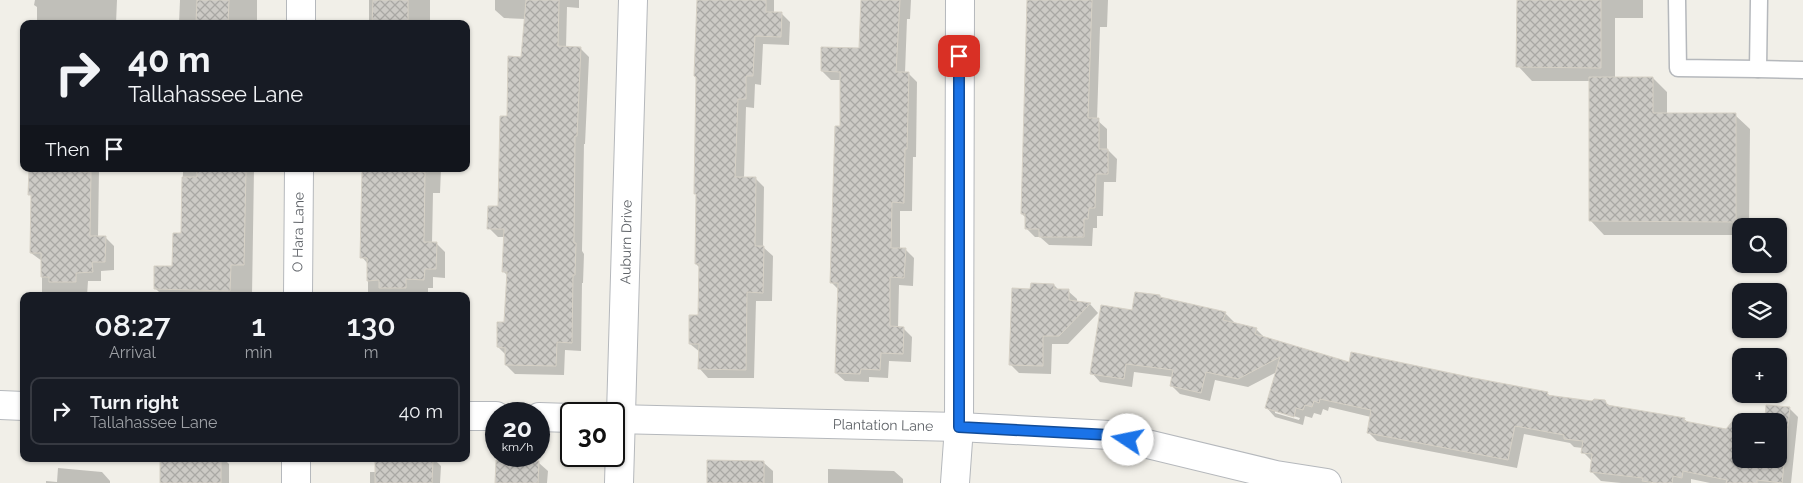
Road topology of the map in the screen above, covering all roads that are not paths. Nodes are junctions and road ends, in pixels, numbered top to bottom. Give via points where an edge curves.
1 (301, 0) edge
2 (632, 0) edge
3 (960, 0) edge
4 (1677, 0) edge
5 (1758, 0) edge
6 (301, 20) edge
7 (1758, 69) junction
8 (1803, 70) edge
9 (299, 172) edge
10 (298, 292) edge
11 (619, 402) edge
12 (0, 405) edge
13 (20, 406) edge
14 (470, 416) edge
15 (485, 416) edge
16 (625, 419) edge
17 (959, 427) junction
18 (296, 462) edge
19 (619, 467) edge
20 (1276, 479) edge
21 (296, 483) edge
22 (619, 483) edge
23 (956, 483) edge
24 (1327, 483) edge

1 - 6 street
2 - 11 street, Auburn Drive
3 - 17 street
4 - 7 lane via 1678,68
5 - 7 lane
7 - 8 lane
9 - 10 street, O Hara Lane
12 - 13 street
14 - 15 street
16 - 17 street, Plantation Lane
17 - 20 street, Plantation Lane via 1110,435
17 - 23 street
18 - 21 street
19 - 22 street, Auburn Drive
20 - 24 street, Plantation Lane

